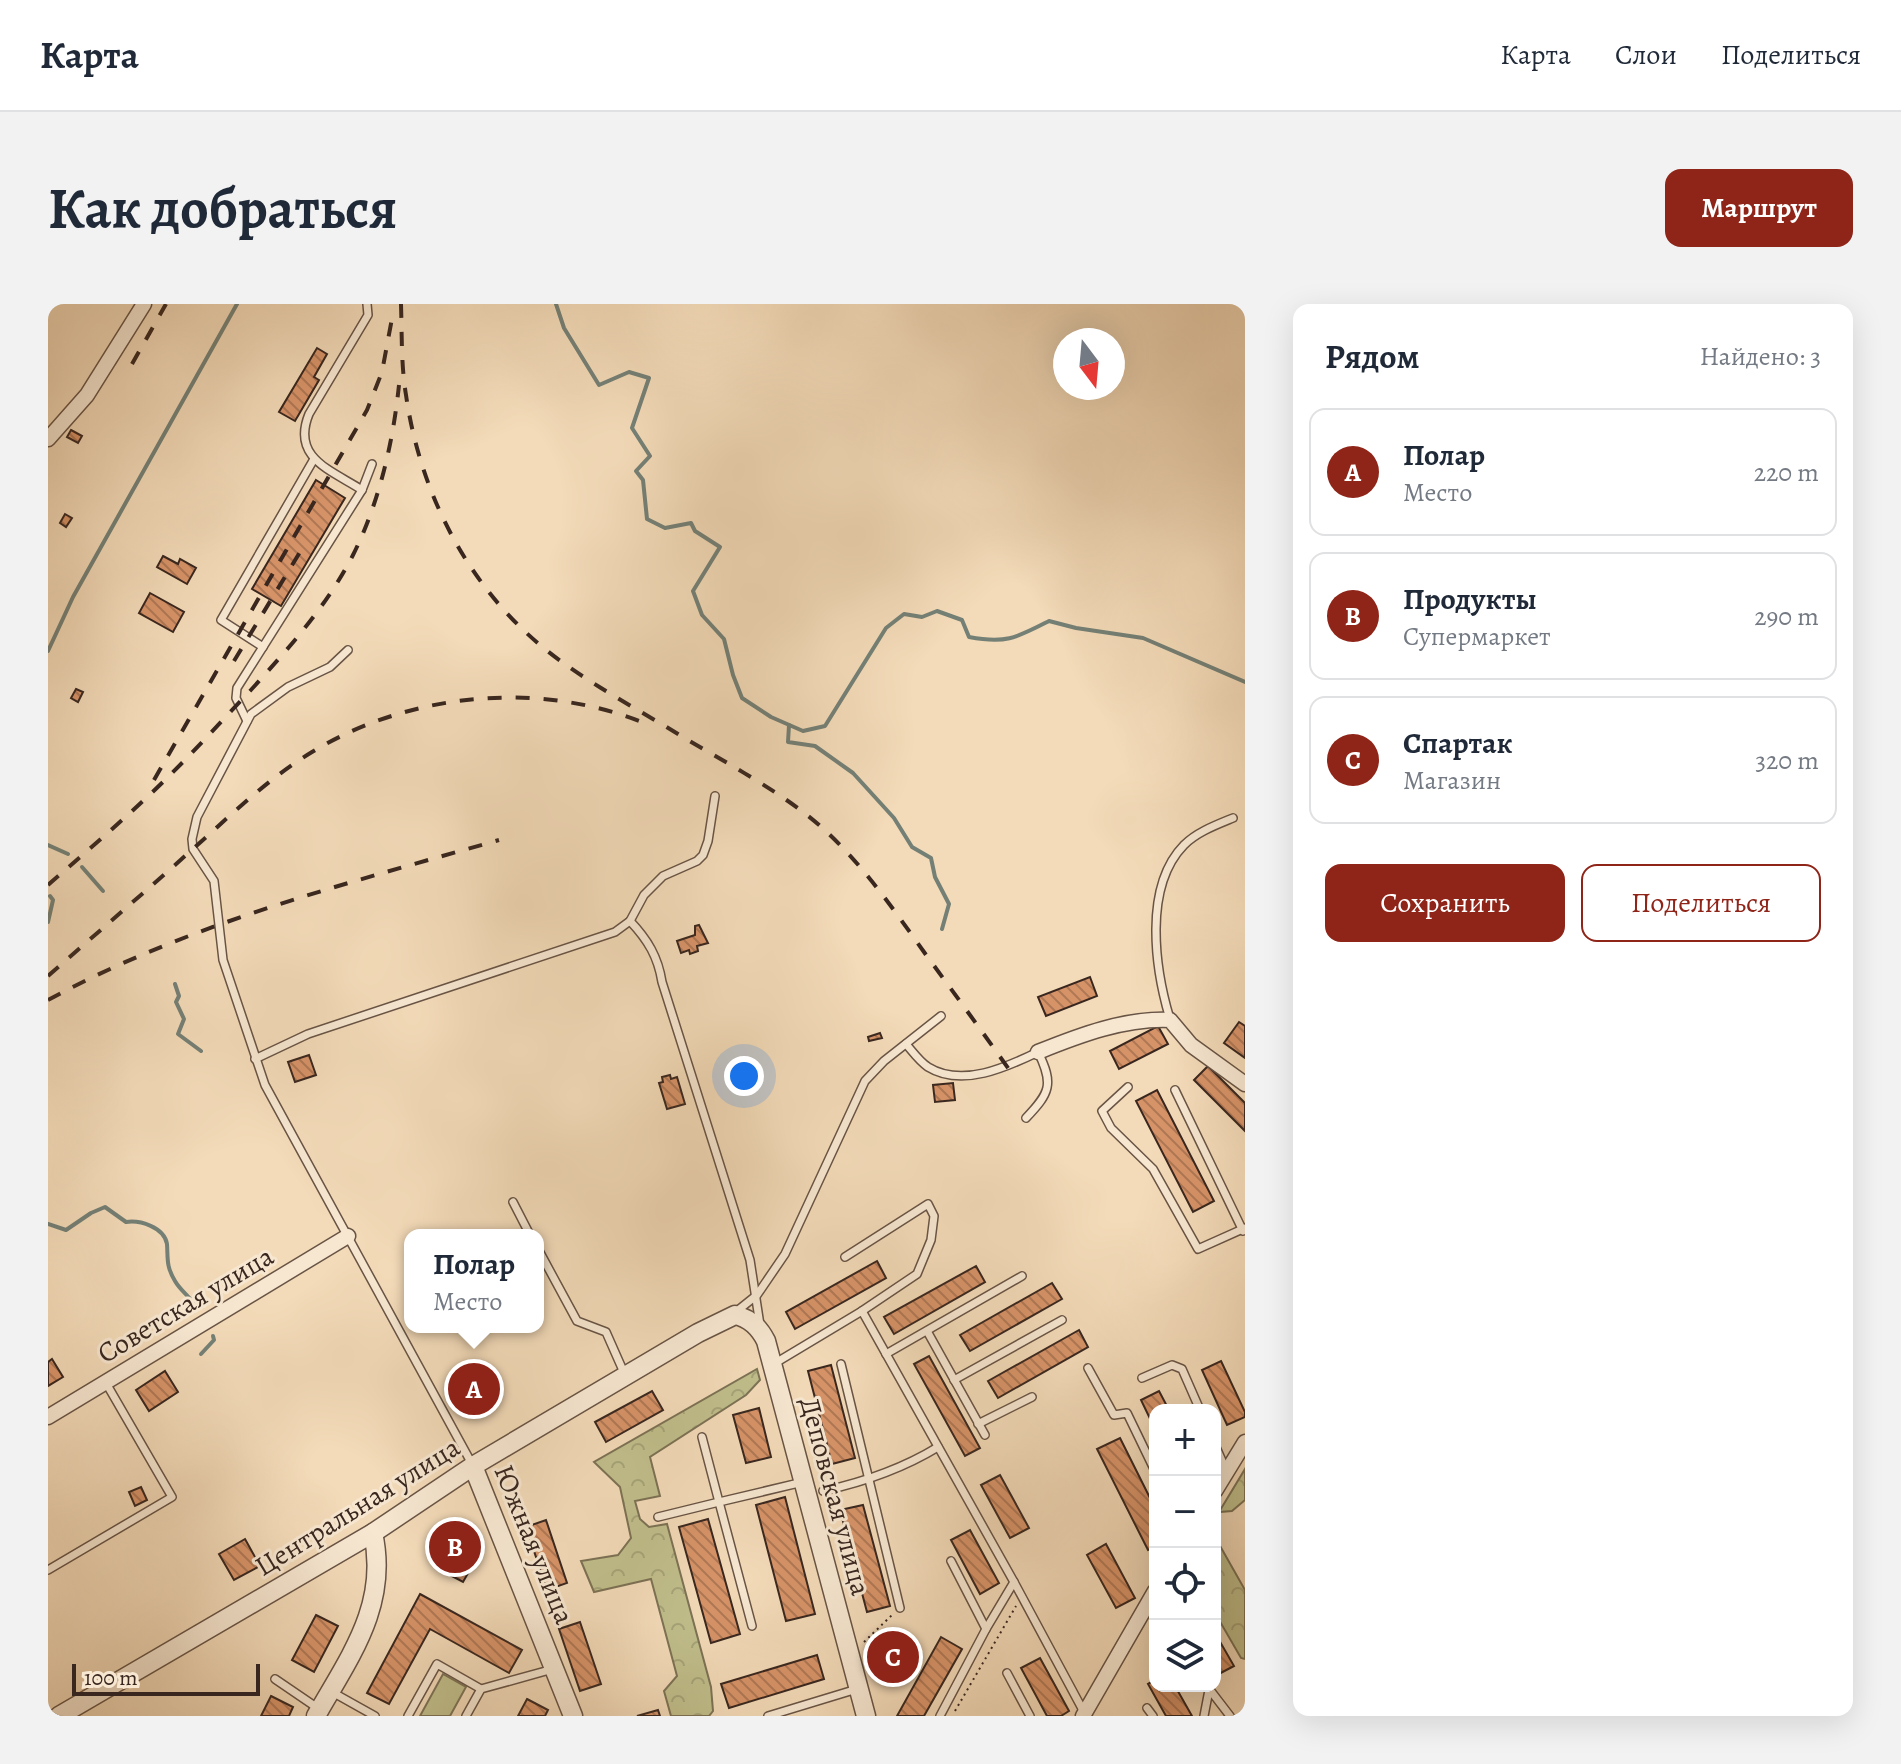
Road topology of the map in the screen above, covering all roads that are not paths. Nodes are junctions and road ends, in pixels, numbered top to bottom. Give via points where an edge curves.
1 (144, 304) edge
2 (367, 304) edge
3 (48, 439) edge
4 (314, 459) junction
5 (372, 464) dead end
6 (362, 490) junction
7 (263, 647) junction
8 (348, 650) dead end
9 (247, 721) junction
10 (715, 796) dead end
11 (1233, 818) dead end
12 (630, 921) junction
13 (941, 1016) dead end
14 (1170, 1020) junction
15 (906, 1044) junction
16 (1038, 1052) junction
17 (255, 1059) junction
18 (1245, 1084) edge
19 (1128, 1087) dead end
20 (1175, 1090) dead end
21 (1026, 1118) dead end
22 (513, 1202) dead end
23 (527, 1229) edge
24 (1244, 1230) edge
25 (348, 1236) junction
26 (845, 1257) dead end
27 (544, 1260) edge
28 (1022, 1276) dead end
29 (757, 1295) junction
30 (862, 1311) junction
31 (725, 1319) junction
32 (1062, 1320) dead end
33 (761, 1331) junction
34 (927, 1331) junction
35 (886, 1354) junction
36 (841, 1364) dead end
37 (772, 1365) junction
38 (1088, 1368) dead end
39 (626, 1377) junction
40 (1142, 1378) dead end
41 (954, 1380) junction
42 (106, 1383) junction
43 (1032, 1397) dead end
44 (1197, 1404) edge
45 (48, 1417) edge
46 (978, 1424) junction
47 (985, 1435) dead end
48 (702, 1437) dead end
49 (1245, 1442) edge
50 (938, 1447) junction
51 (1221, 1458) edge
52 (1149, 1459) edge
53 (473, 1466) junction
54 (1227, 1472) junction
55 (868, 1480) junction
56 (805, 1481) junction
57 (1221, 1482) edge
58 (823, 1491) dead end
59 (719, 1502) junction
60 (658, 1517) dead end
61 (373, 1533) junction
62 (951, 1561) dead end
63 (48, 1570) edge
64 (1014, 1582) junction
65 (1149, 1601) edge
66 (900, 1608) road end
67 (752, 1626) dead end
68 (986, 1629) junction
69 (555, 1669) junction
70 (1007, 1673) dead end
71 (275, 1679) dead end
72 (481, 1689) junction
73 (859, 1689) junction
74 (330, 1691) junction
75 (1207, 1692) edge
76 (1211, 1692) edge
77 (1147, 1708) dead end
78 (318, 1713) edge
79 (1084, 1715) edge
80 (59, 1716) edge
81 (375, 1716) edge
82 (408, 1716) edge
83 (466, 1716) edge
84 (573, 1716) edge
85 (768, 1716) edge
86 (866, 1716) edge
87 (940, 1716) edge
88 (1030, 1716) edge
89 (1153, 1716) edge
90 (1204, 1716) edge
91 (1230, 1716) edge

1 - 3 street via 87,395
2 - 4 lane via 368,315 306,424 304,439
4 - 6 lane
4 - 7 lane via 221,620
5 - 6 lane
6 - 7 lane
7 - 9 lane via 236,693
8 - 9 lane via 330,667 263,703
9 - 17 lane, Южная улица via 197,817 192,839 214,881 223,960
10 - 12 lane via 703,855 654,883
11 - 14 lane via 1193,837 1165,876 1155,939
12 - 17 lane via 604,937 308,1034
12 - 29 lane via 657,958
13 - 15 lane
14 - 16 street via 1121,1024
14 - 18 street via 1191,1045
15 - 16 lane via 928,1067 957,1074 987,1073
15 - 29 lane via 865,1081 785,1254
16 - 21 lane via 1048,1089
17 - 25 lane, Южная улица
19 - 24 lane via 1102,1111 1111,1128 1153,1169 1198,1249
20 - 24 lane
22 - 23 lane
25 - 42 street, Советская улица
25 - 53 lane, Южная улица
26 - 30 lane via 928,1204 934,1216 931,1240 917,1274
27 - 39 lane via 577,1321 606,1332
28 - 34 lane
29 - 31 lane
29 - 33 lane
30 - 35 lane
30 - 37 lane
31 - 33 street via 743,1317
31 - 39 street, Центральная улица
32 - 41 lane
33 - 37 street, Деповская улица
34 - 35 lane
34 - 41 lane
35 - 50 lane
36 - 55 lane
37 - 56 street, Деповская улица
38 - 52 lane via 1114,1415 1127,1413
39 - 53 street, Центральная улица
40 - 44 lane via 1172,1365 1182,1369
41 - 46 lane
42 - 45 street, Советская улица
42 - 63 lane via 172,1497
43 - 46 lane
46 - 47 lane
48 - 59 lane
49 - 54 street
50 - 55 lane
50 - 64 lane
51 - 54 lane
53 - 61 street, Центральная улица
53 - 69 street, Южная улица
54 - 57 street
55 - 58 lane
55 - 66 lane
56 - 59 lane
56 - 73 street, Деповская улица
59 - 60 lane
59 - 67 lane
61 - 74 street via 379,1562 374,1599
61 - 80 street, Центральная улица
62 - 68 lane
64 - 68 lane
64 - 79 lane
65 - 79 street
68 - 87 lane
69 - 72 lane
69 - 84 street, Южная улица
70 - 88 lane
71 - 78 lane
72 - 82 lane via 437,1664
72 - 83 lane
73 - 85 lane
73 - 86 street, Деповская улица
74 - 78 street
74 - 81 lane
75 - 90 lane
76 - 91 lane
77 - 89 lane

